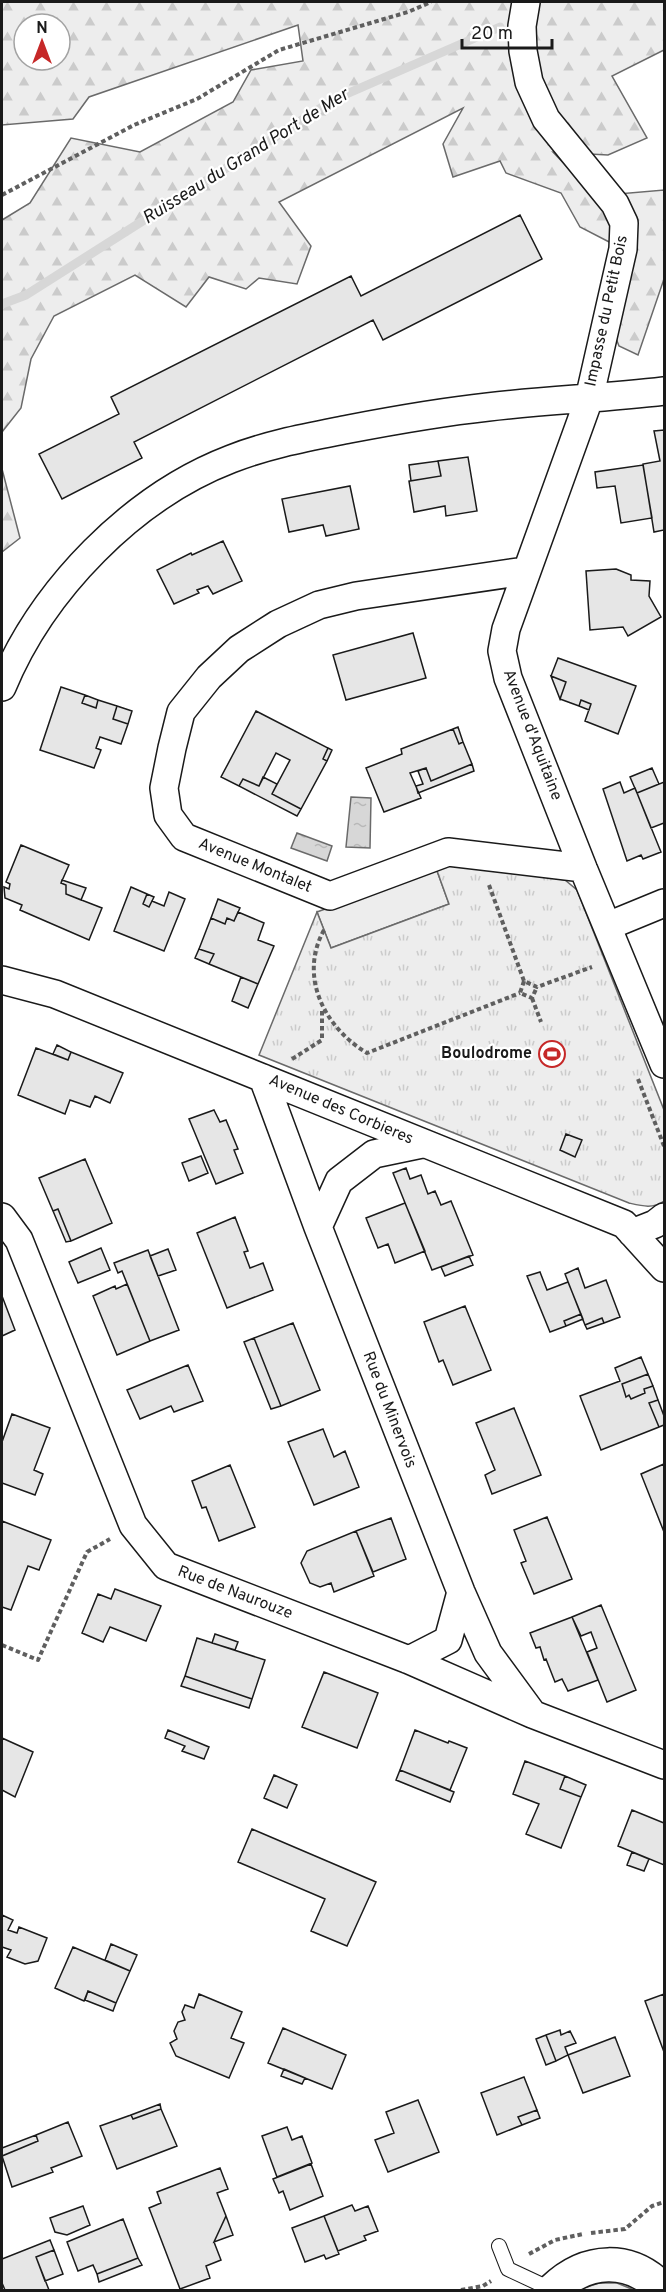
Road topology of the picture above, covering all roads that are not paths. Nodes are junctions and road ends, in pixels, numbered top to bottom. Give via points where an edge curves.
1 (525, 2) edge
2 (664, 391) edge
3 (589, 399) junction
4 (525, 571) junction
5 (2, 687) edge
6 (583, 868) junction
7 (664, 903) edge
8 (608, 926) junction
9 (2, 980) edge
10 (664, 1064) edge
11 (263, 1078) junction
12 (422, 1144) junction
13 (2, 1216) edge
14 (664, 1217) edge
15 (318, 1227) junction
16 (632, 1233) junction
17 (664, 1268) edge
18 (460, 1592) junction
19 (409, 1660) junction
20 (532, 1714) junction
21 (664, 1764) edge
22 (499, 2246) dead end
23 (655, 2274) edge
24 (553, 2290) edge

1 - 3 street, Impasse du Petit Bois via 523,51 529,82 546,118 615,204 624,223 622,249
2 - 3 street
3 - 4 street, Avenue d'Aquitaine
3 - 5 street via 411,417 268,446 228,460 158,499 115,531 40,614
4 - 6 street, Avenue d'Aquitaine via 502,651 508,678
4 - 6 street, Avenue Montalet via 319,605 238,649 181,712 164,788 168,815 184,837 330,896 448,852
6 - 8 street, Avenue d'Aquitaine
7 - 8 street
8 - 10 street, Avenue d'Aquitaine
9 - 11 street, Avenue des Corbieres via 55,994
11 - 12 street, Avenue des Corbieres
11 - 15 street, Rue du Minervois
12 - 15 street via 374,1154 339,1181
12 - 16 street, Avenue des Corbieres via 624,1224
13 - 19 street, Rue de Naurouze via 19,1240 133,1525 166,1566
14 - 16 street
15 - 18 street, Rue du Minervois
16 - 17 street, Avenue des Corbieres
18 - 19 street via 448,1640
18 - 20 street, Rue du Minervois via 488,1653
19 - 20 street, Rue de Naurouze
20 - 21 street, Rue de Naurouze
22 - 24 lane via 508,2270
23 - 24 main road via 609,2264 593,2266 578,2271

